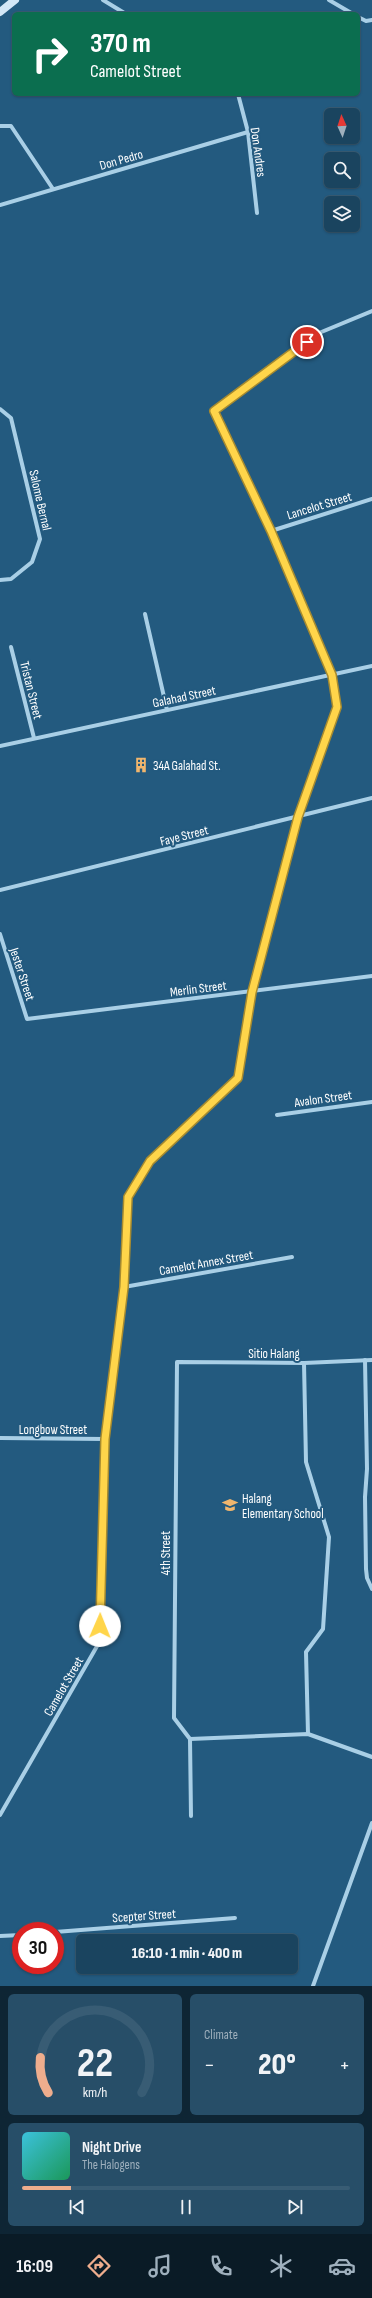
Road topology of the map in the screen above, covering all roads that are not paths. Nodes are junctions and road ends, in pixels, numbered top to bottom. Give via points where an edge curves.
1 (16, 0) edge
2 (103, 0) edge
3 (328, 0) edge
4 (0, 12) edge
5 (123, 12) edge
6 (349, 12) edge
7 (360, 18) edge
8 (372, 20) edge
9 (239, 96) edge
10 (0, 126) edge
11 (248, 132) junction
12 (54, 189) junction
13 (0, 205) edge
14 (257, 213) dead end
15 (372, 311) edge
16 (0, 409) edge
17 (372, 499) edge
18 (271, 531) junction
19 (0, 580) edge
20 (145, 614) dead end
21 (11, 647) dead end
22 (372, 666) edge
23 (332, 675) junction
24 (167, 710) junction
25 (34, 738) junction
26 (0, 746) edge
27 (372, 798) edge
28 (298, 817) junction
29 (0, 890) edge
30 (0, 934) edge
31 (372, 976) edge
32 (252, 992) junction
33 (27, 1019) joint
34 (372, 1102) edge
35 (277, 1115) dead end
36 (292, 1257) dead end
37 (124, 1287) junction
38 (365, 1360) junction
39 (372, 1360) edge
40 (177, 1362) joint
41 (304, 1363) junction
42 (0, 1438) edge
43 (105, 1439) junction
44 (372, 1589) edge
45 (308, 1734) junction
46 (190, 1739) junction
47 (372, 1757) edge
48 (0, 1815) edge
49 (191, 1816) dead end
50 (372, 1823) edge
51 (235, 1918) dead end
52 (64, 1931) edge
53 (12, 1935) edge
54 (0, 1936) edge
55 (313, 1986) edge

1 - 4 street
2 - 5 street
3 - 6 street
7 - 8 street
9 - 11 street, Don Andres
10 - 12 street via 11,126
11 - 12 street, Don Pedro
11 - 14 street, Don Andres
12 - 13 street, Don Pedro
15 - 18 street, Camelot Street via 319,333 214,411
16 - 19 street, Salome Bernal via 11,418 40,539 32,562 11,579
17 - 18 street, Lancelot Street
18 - 23 street, Camelot Street
20 - 24 street
21 - 25 street, Tristan Street
22 - 23 street, Galahad Street
23 - 24 street, Galahad Street
23 - 28 street, Camelot Street via 337,707
24 - 25 street, Galahad Street
25 - 26 street, Galahad Street
27 - 28 street, Faye Street
28 - 29 street, Faye Street
28 - 32 street, Camelot Street
30 - 33 street, Jester Street
31 - 32 street, Merlin Street
32 - 33 street, Merlin Street
32 - 37 street, Camelot Street via 238,1078 150,1161 128,1197
34 - 35 street, Avalon Street
36 - 37 street, Camelot Annex Street
37 - 43 street, Camelot Street
38 - 39 street, Sitio Halang
38 - 41 street, Sitio Halang
38 - 44 street via 366,1578
40 - 41 street, Sitio Halang
40 - 46 street, 4th Street via 174,1718
41 - 45 street via 306,1462 329,1537 322,1630 306,1652
42 - 43 street, Longbow Street
43 - 48 street, Camelot Street via 100,1641
45 - 46 street
45 - 47 street
46 - 49 street
50 - 55 street
51 - 52 street, Scepter Street
53 - 54 street

